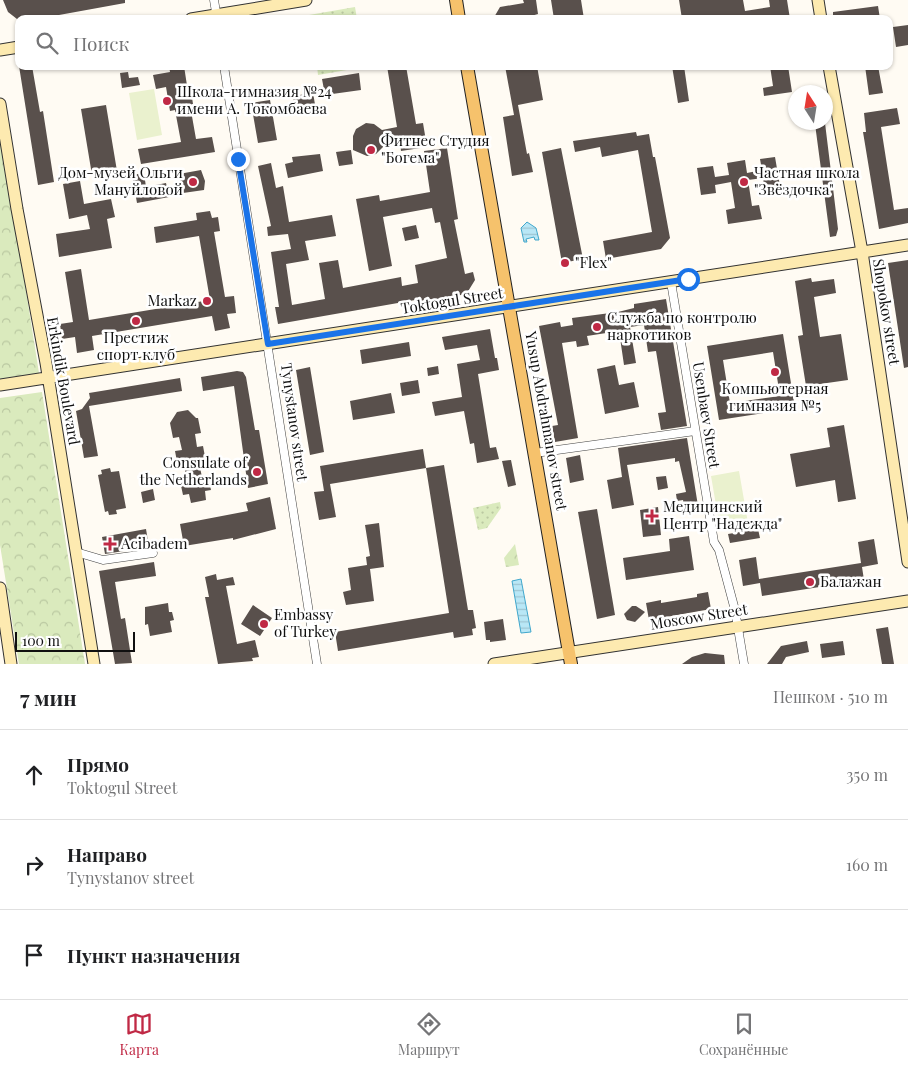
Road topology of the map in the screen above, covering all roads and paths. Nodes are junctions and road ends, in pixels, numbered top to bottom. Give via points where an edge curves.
1 (214, 0) edge
2 (306, 0) edge
3 (456, 0) edge
4 (818, 0) edge
5 (217, 15) edge
6 (227, 15) edge
7 (458, 15) edge
8 (820, 15) edge
9 (15, 48) edge
10 (0, 50) edge
11 (225, 70) edge
12 (468, 70) edge
13 (830, 70) edge
14 (0, 104) edge
15 (908, 245) edge
16 (862, 252) junction
17 (671, 282) junction
18 (509, 307) junction
19 (268, 344) junction
20 (48, 378) junction
21 (0, 385) edge
22 (695, 431) junction
23 (535, 453) junction
24 (76, 552) junction
25 (153, 553) dead end
26 (908, 562) edge
27 (0, 588) edge
28 (908, 601) edge
29 (737, 627) junction
30 (570, 658) edge
31 (11, 664) edge
32 (94, 664) edge
33 (317, 664) edge
34 (494, 664) edge
35 (744, 664) edge

1 - 5 street
2 - 6 main road
3 - 7 main road
4 - 8 main road
9 - 10 main road
11 - 19 street, Tynystanov street
12 - 18 main road, Yusup Abdrahmanov street
13 - 16 main road, Shopokov street
14 - 20 main road, Erkindik Boulevard
15 - 16 main road, Toktogul Street
16 - 17 main road, Toktogul Street
16 - 26 main road, Shopokov street
17 - 18 main road, Toktogul Street
17 - 22 street, Usenbaev Street
18 - 19 main road, Toktogul Street
18 - 23 main road, Yusup Abdrahmanov street
19 - 20 main road, Toktogul Street
19 - 33 street, Tynystanov street
20 - 21 main road, Toktogul Street
20 - 24 main road, Erkindik Boulevard
22 - 23 street
22 - 29 street, Usenbaev Street via 714,542 719,550
23 - 30 main road, Yusup Abdrahmanov street
24 - 25 street via 103,560
24 - 32 main road, Erkindik Boulevard
27 - 31 main road
28 - 29 main road, Moscow Street
29 - 30 main road, Moscow Street
29 - 35 street, Usenbaev Street
30 - 34 main road, Moscow Street

